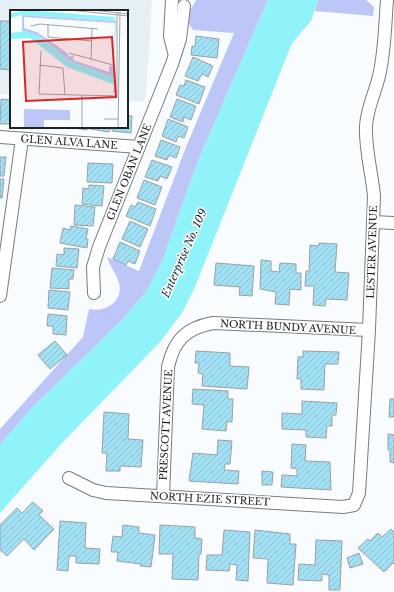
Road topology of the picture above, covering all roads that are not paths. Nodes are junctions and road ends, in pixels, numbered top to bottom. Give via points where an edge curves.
1 (387, 0) edge
2 (169, 2) edge
3 (185, 3) edge
4 (174, 52) junction
5 (0, 137) edge
6 (22, 138) junction
7 (139, 147) junction
8 (373, 222) junction
9 (394, 223) edge
10 (94, 294) dead end
11 (0, 296) edge
12 (369, 330) junction
13 (185, 334) joint
14 (69, 478) dead end
15 (163, 496) junction
16 (354, 505) joint

1 - 8 street, LESTER AVENUE via 383,57 369,104 366,126 367,151 372,175
2 - 3 street via 178,8
2 - 4 street via 170,36
3 - 4 street, GLEN OBAN LANE via 180,39
4 - 7 street, GLEN OBAN LANE via 172,64
5 - 6 street, GLEN ALVA LANE
6 - 7 street, GLEN ALVA LANE
6 - 11 street
7 - 10 street, GLEN OBAN LANE via 96,256
8 - 9 street
8 - 12 street, LESTER AVENUE
12 - 13 street, NORTH BUNDY AVENUE via 213,323
12 - 16 street, LESTER AVENUE via 359,493
13 - 15 street, PRESCOTT AVENUE via 174,348 168,367
14 - 15 street, NORTH EZIE STREET via 93,490 106,493
15 - 16 street, NORTH EZIE STREET via 343,507

